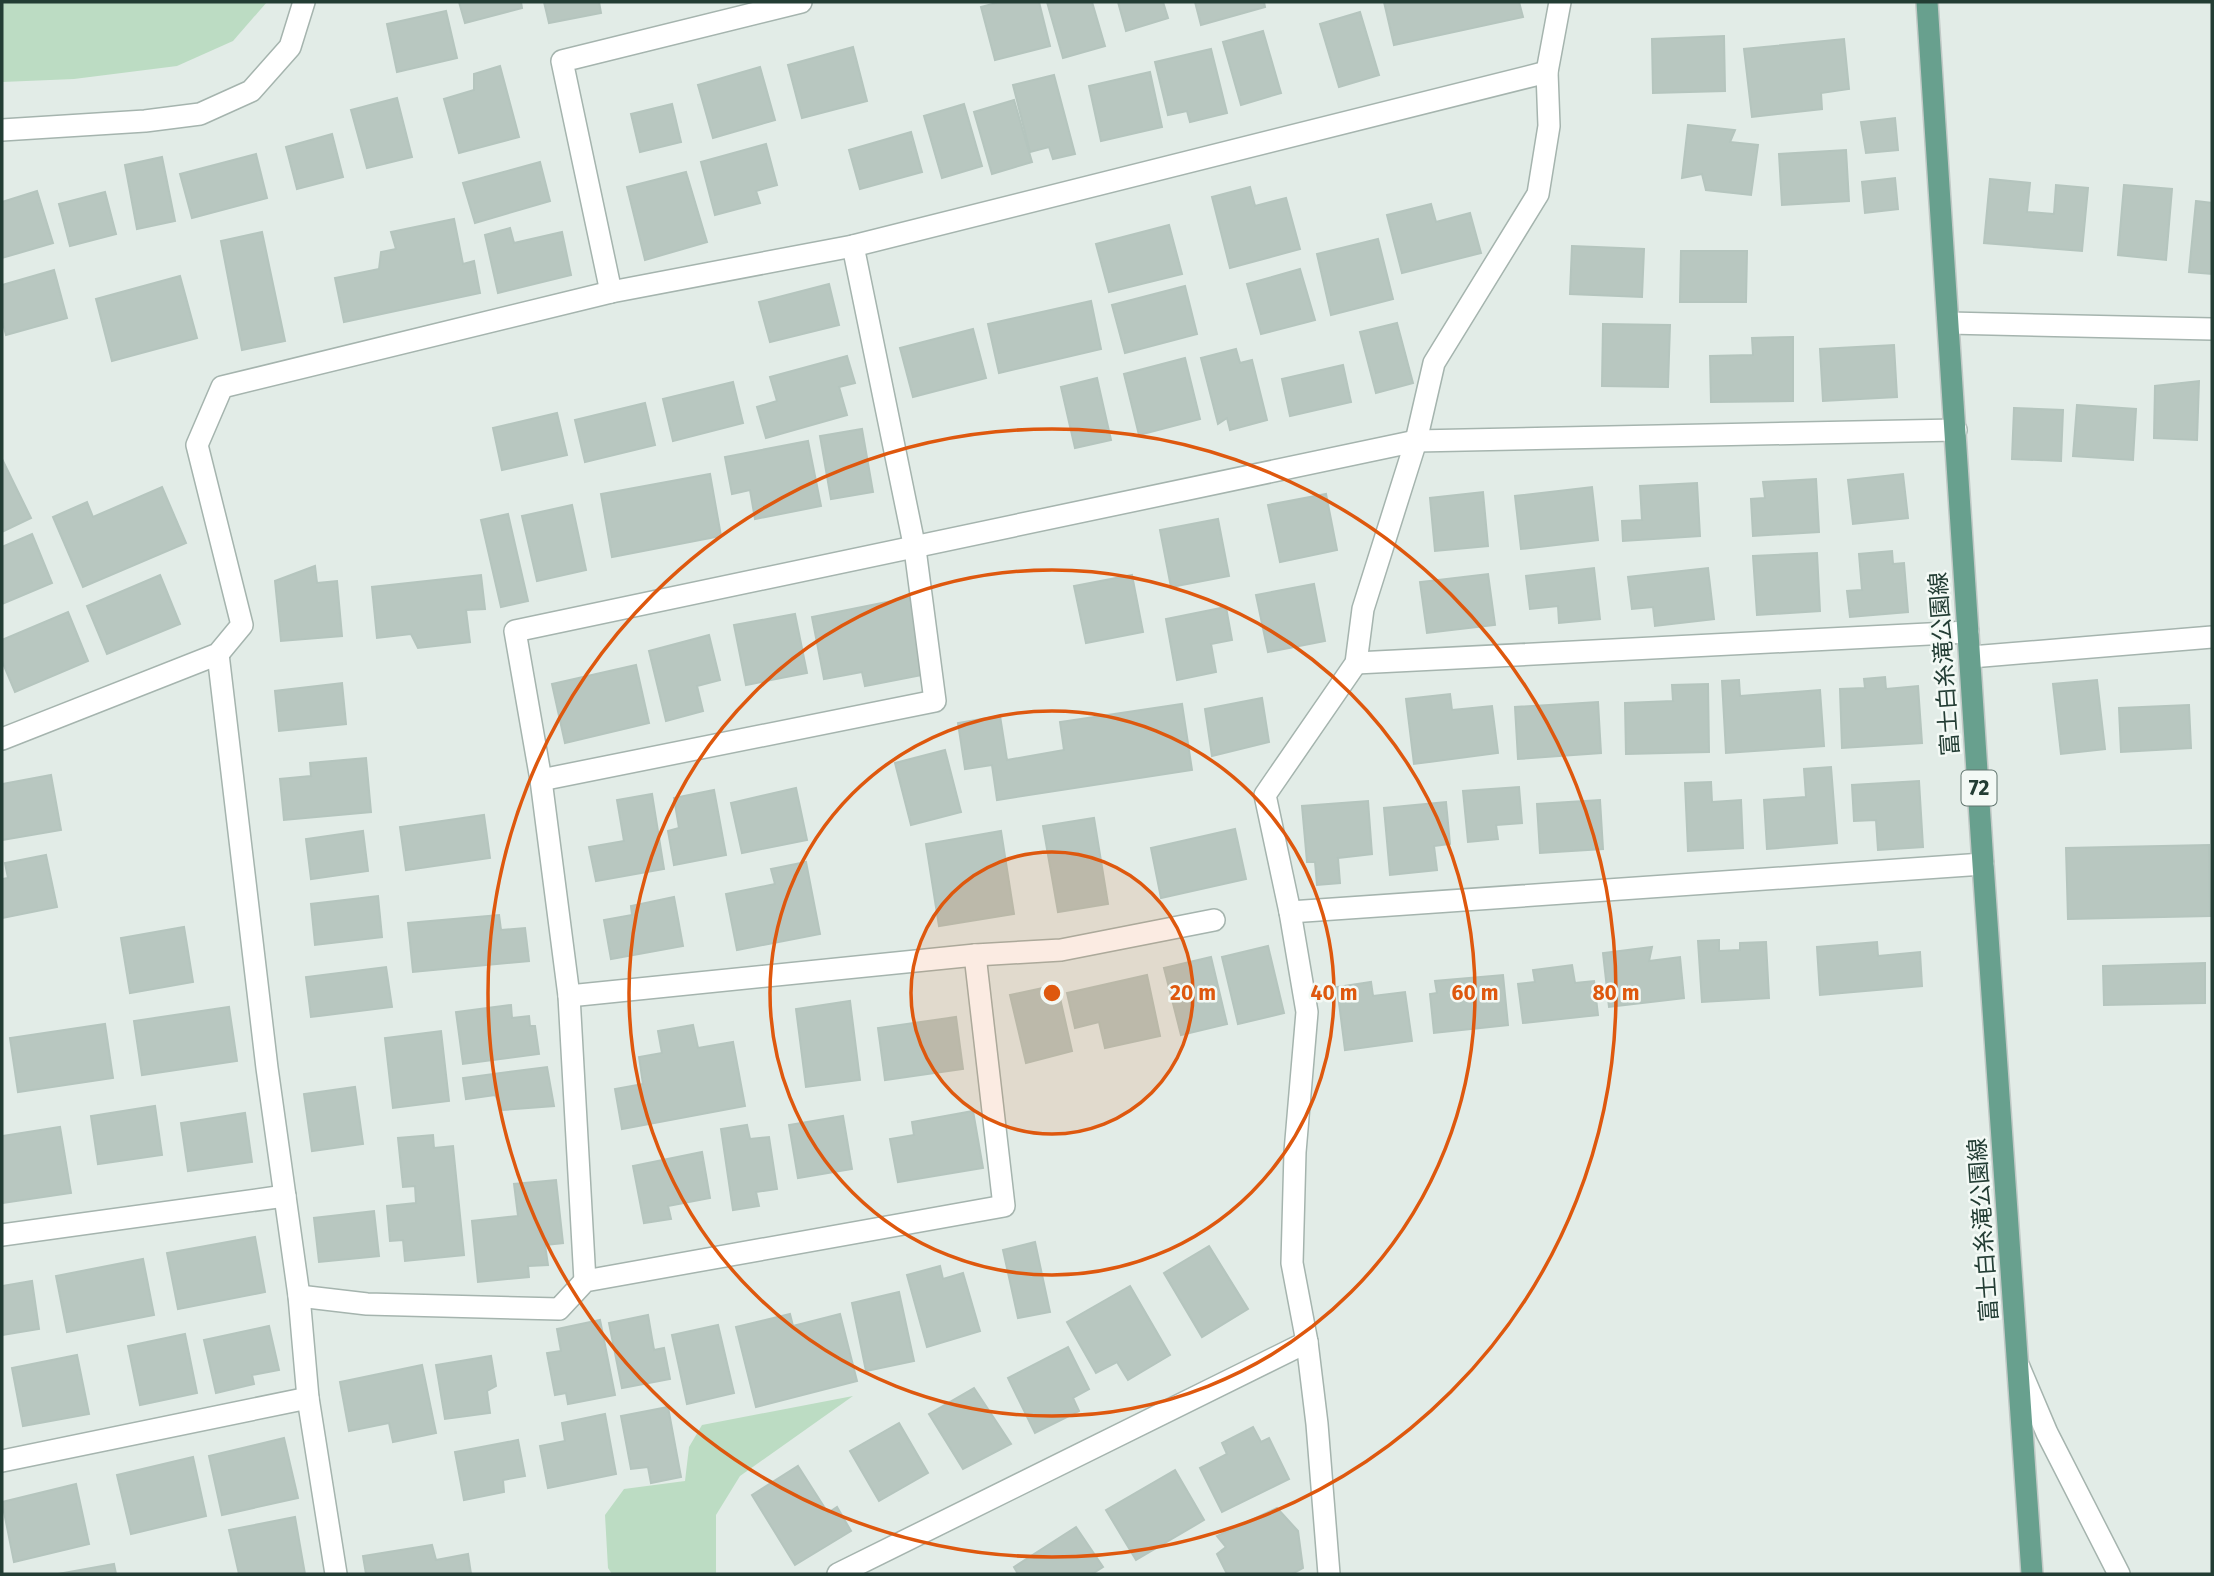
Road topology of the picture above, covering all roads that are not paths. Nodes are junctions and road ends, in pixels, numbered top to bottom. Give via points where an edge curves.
1 (304, 2) edge
2 (801, 2) edge
3 (1560, 2) edge
4 (1927, 2) edge
5 (1547, 72) junction
6 (2, 130) edge
7 (853, 247) junction
8 (611, 292) junction
9 (1949, 323) junction
10 (2212, 329) edge
11 (1956, 430) junction
12 (1416, 442) junction
13 (915, 549) junction
14 (1968, 632) junction
15 (2212, 638) edge
16 (218, 654) junction
17 (1971, 657) junction
18 (1356, 663) junction
19 (2, 739) edge
20 (541, 780) junction
21 (1983, 864) junction
22 (1290, 912) junction
23 (1214, 920) dead end
24 (975, 955) junction
25 (569, 996) junction
26 (285, 1196) junction
27 (2, 1235) edge
28 (585, 1282) junction
29 (299, 1296) junction
30 (1307, 1342) junction
31 (2020, 1367) junction
32 (308, 1398) junction
33 (2, 1461) edge
34 (336, 1574) edge
35 (838, 1574) edge
36 (1329, 1574) edge
37 (2032, 1574) edge
38 (2119, 1574) edge

1 - 6 street via 290,47 251,91 200,114
2 - 8 street via 562,61
3 - 5 street
4 - 9 main road, 富士白糸滝公園線 / 72
5 - 7 street
5 - 12 street via 1549,126 1538,194 1434,363
7 - 8 street
7 - 13 street
8 - 16 street via 222,387 197,445 242,625
9 - 10 street
9 - 11 main road, 富士白糸滝公園線 / 72
11 - 12 street
11 - 14 main road, 富士白糸滝公園線 / 72
12 - 13 street
12 - 18 street via 1363,610
13 - 20 street via 935,701
13 - 20 street via 515,631
14 - 17 main road, 富士白糸滝公園線 / 72
14 - 18 street
15 - 17 street
16 - 19 street
16 - 26 street
17 - 21 main road, 富士白糸滝公園線 / 72
18 - 22 street via 1265,795
20 - 25 street
21 - 22 street
21 - 31 main road, 富士白糸滝公園線 / 72
22 - 30 street via 1307,1012 1295,1152 1292,1263
23 - 24 street via 1062,950
24 - 25 street
24 - 28 street via 1004,1206
25 - 28 street
26 - 27 street
26 - 29 street
28 - 29 street via 559,1309 367,1304
29 - 32 street
30 - 35 street
30 - 36 street
31 - 37 main road, 富士白糸滝公園線 / 72
31 - 38 street via 2047,1433
32 - 33 street
32 - 34 street

